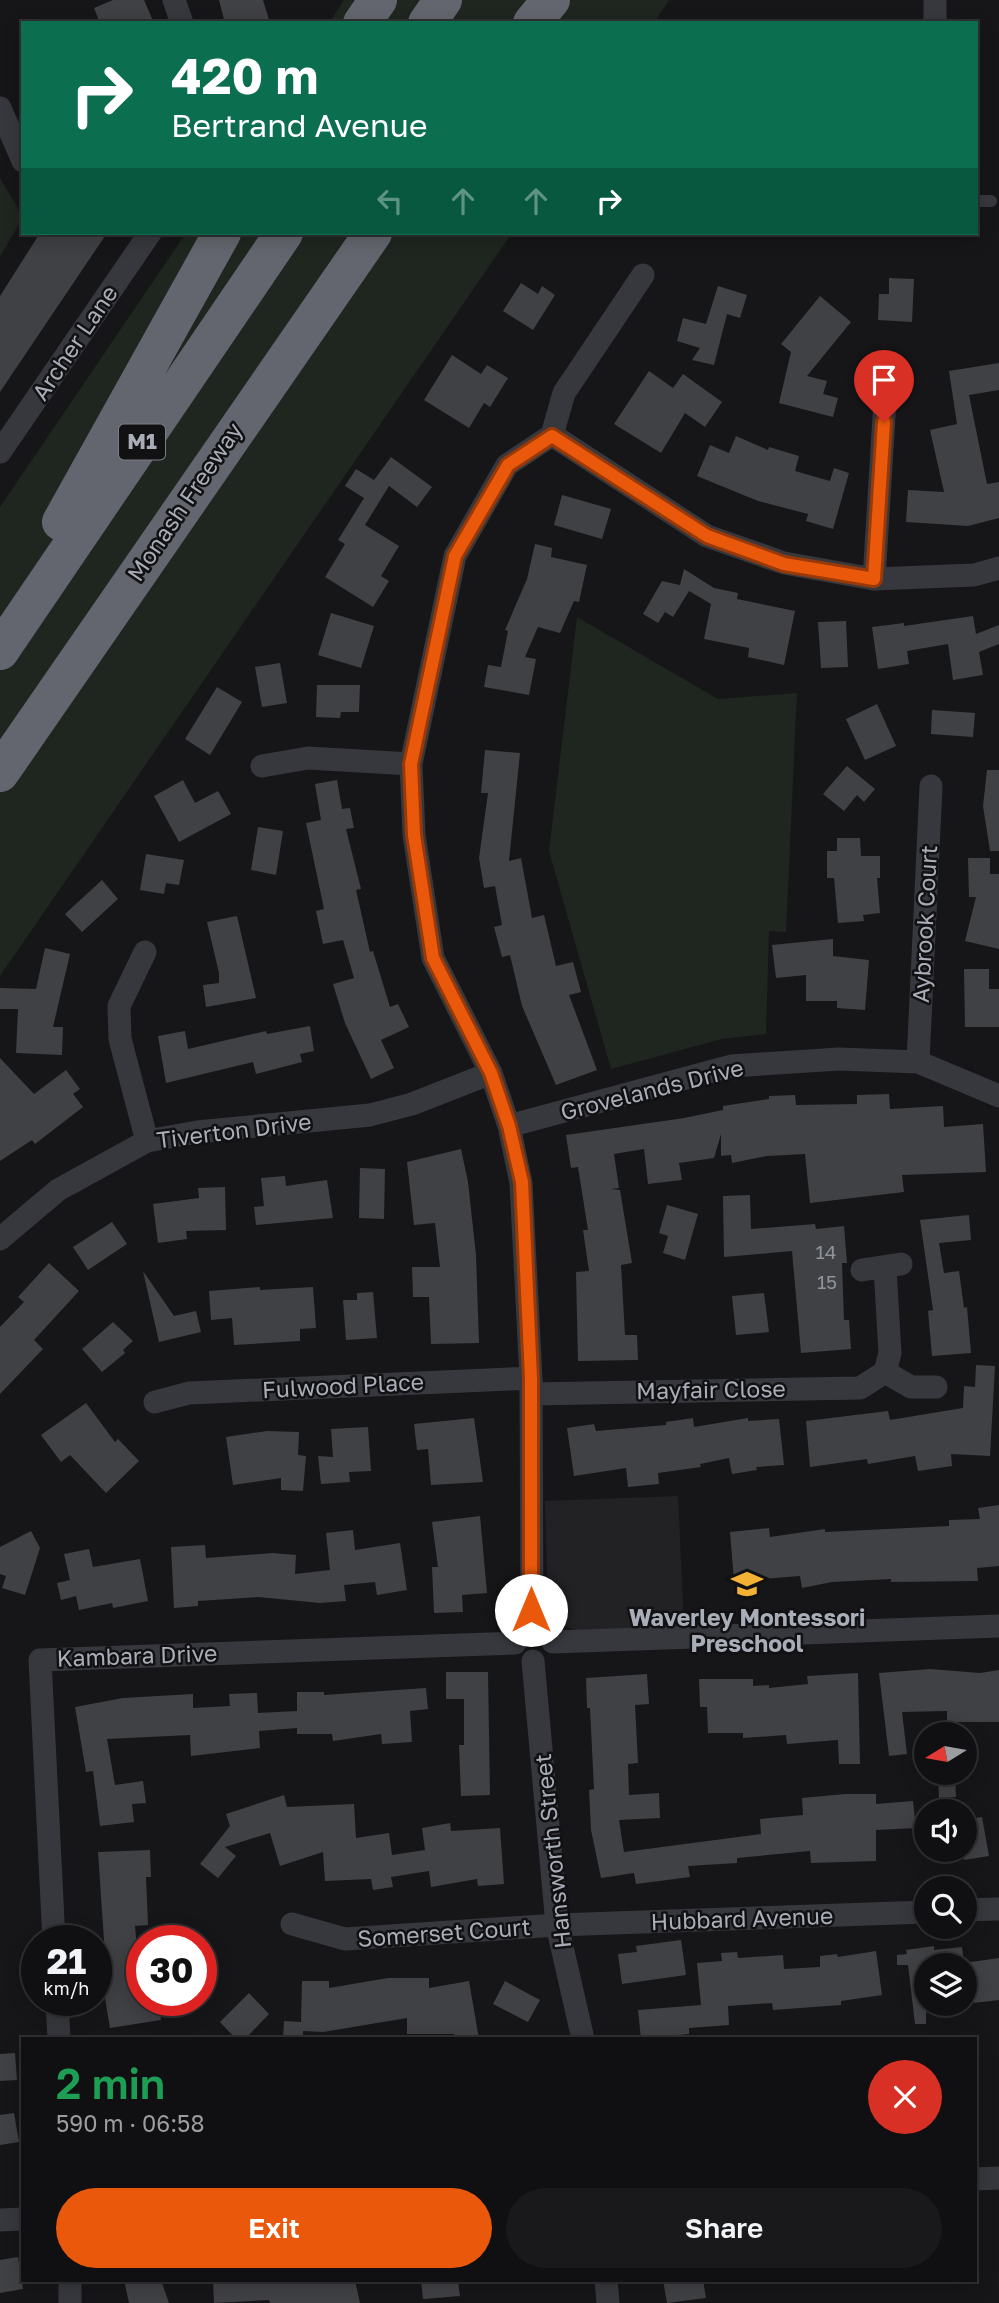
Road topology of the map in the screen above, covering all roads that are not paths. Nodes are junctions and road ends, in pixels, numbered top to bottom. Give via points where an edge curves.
1 (174, 0) edge
2 (378, 0) edge
3 (443, 0) edge
4 (533, 0) edge
5 (551, 0) edge
6 (934, 0) edge
7 (181, 21) edge
8 (363, 21) edge
9 (428, 21) edge
10 (519, 21) edge
11 (534, 21) edge
12 (935, 21) edge
13 (0, 108) edge
14 (21, 156) edge
15 (978, 201) edge
16 (991, 201) dead end
17 (149, 235) edge
18 (221, 235) edge
19 (283, 235) edge
20 (372, 235) edge
21 (643, 275) dead end
22 (887, 368) dead end
23 (552, 436) junction
24 (0, 452) edge
25 (999, 568) edge
26 (874, 579) junction
27 (0, 635) edge
28 (0, 651) edge
29 (411, 764) junction
30 (262, 766) dead end
31 (0, 773) edge
32 (931, 786) dead end
33 (145, 952) dead end
34 (918, 1062) junction
35 (491, 1073) junction
36 (999, 1096) edge
37 (509, 1126) junction
38 (147, 1141) junction
39 (0, 1239) edge
40 (882, 1267) dead end
41 (886, 1371) junction
42 (531, 1386) junction
43 (936, 1387) dead end
44 (155, 1402) dead end
45 (531, 1623) junction
46 (999, 1626) edge
47 (553, 1642) junction
48 (515, 1643) junction
49 (533, 1661) junction
50 (999, 1909) edge
51 (977, 1910) edge
52 (914, 1912) edge
53 (292, 1924) dead end
54 (53, 1925) edge
55 (557, 1925) junction
56 (58, 2016) edge
57 (59, 2037) edge
58 (583, 2037) edge
59 (999, 2178) edge
60 (977, 2179) edge
61 (21, 2219) edge
62 (0, 2220) edge
63 (70, 2282) edge
64 (606, 2282) edge
65 (70, 2303) edge
66 (608, 2303) edge

1 - 7 street
2 - 8 highway
3 - 9 highway
4 - 10 highway
5 - 11 highway
6 - 12 street
13 - 14 street
15 - 16 lane
17 - 24 street, Archer Lane
18 - 27 highway
19 - 28 highway, M1
20 - 31 highway, Monash Freeway
21 - 23 street via 564,393
22 - 26 street
23 - 26 street via 707,536 784,564
23 - 29 street via 508,465 455,556
25 - 26 street via 974,575
29 - 30 street via 308,758
29 - 35 street via 414,835 433,958
32 - 34 street, Aybrook Court
33 - 38 street via 119,1006 120,1040
34 - 36 street, Grovelands Drive
34 - 37 street, Grovelands Drive via 839,1059 732,1066
35 - 37 street
35 - 38 street, Tiverton Drive via 370,1115
37 - 42 street via 522,1182 526,1227
38 - 39 street, Tiverton Drive via 58,1190
40 - 41 street via 890,1353
41 - 42 street, Mayfair Close via 860,1388
41 - 43 street via 912,1387
42 - 44 street, Fulwood Place via 189,1393
42 - 45 street
45 - 47 street via 544,1626
45 - 48 street via 519,1630
46 - 47 street
47 - 49 street via 548,1654
48 - 49 street via 521,1656
48 - 54 street, Kambara Drive via 40,1660
49 - 55 street, Hansworth Street
50 - 51 street
52 - 55 street, Hubbard Avenue
53 - 55 street, Somerset Court via 345,1939
55 - 58 street, Hansworth Street
56 - 57 street
59 - 60 street
61 - 62 street
63 - 65 street
64 - 66 street

